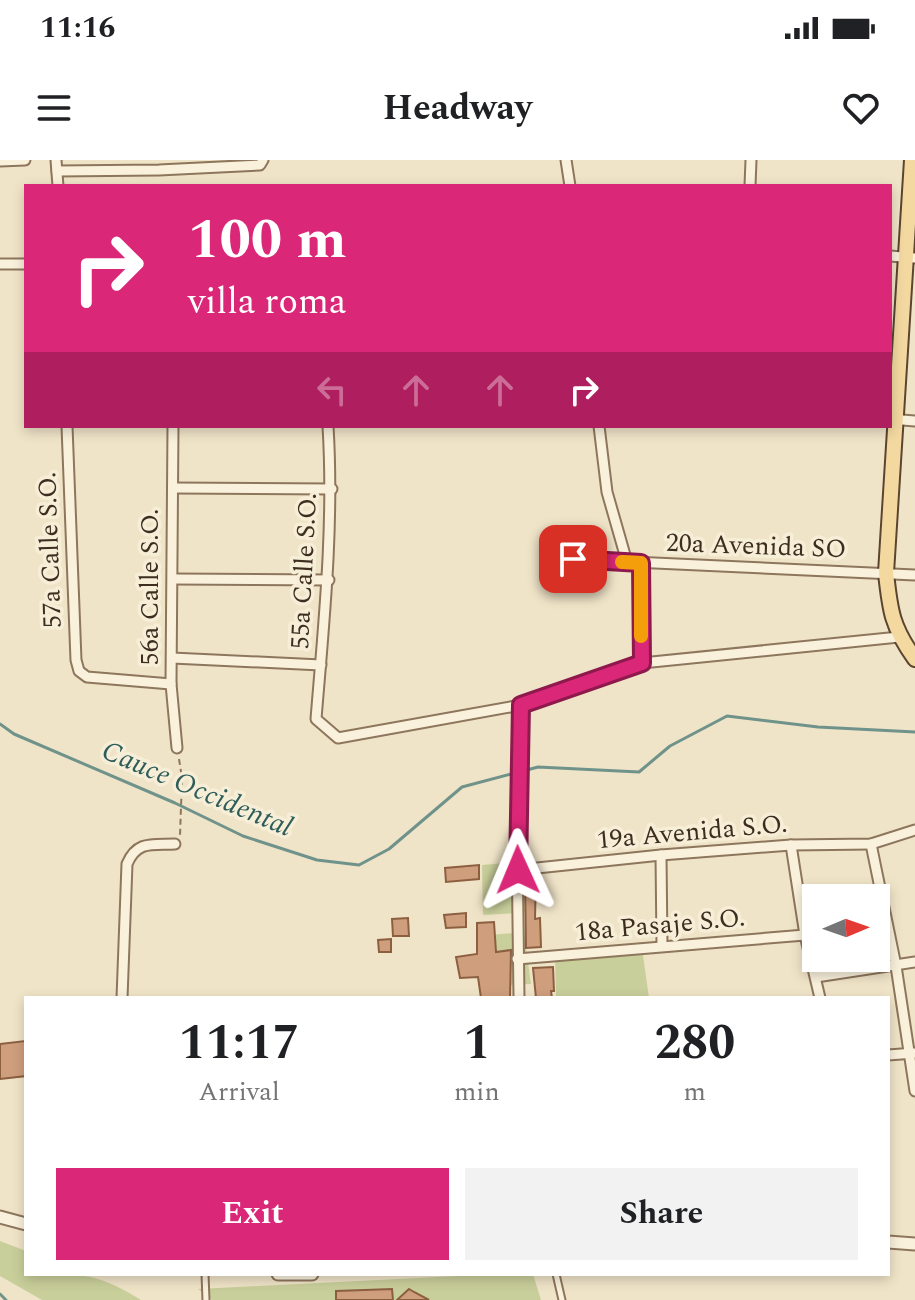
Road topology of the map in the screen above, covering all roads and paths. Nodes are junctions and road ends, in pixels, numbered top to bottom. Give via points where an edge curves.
1 (25, 160) edge
2 (56, 160) edge
3 (263, 160) edge
4 (566, 160) edge
5 (751, 160) edge
6 (0, 161) edge
7 (913, 164) edge
8 (159, 165) edge
9 (57, 171) junction
10 (58, 184) edge
11 (570, 184) edge
12 (750, 184) edge
13 (903, 257) edge
14 (0, 264) edge
15 (24, 264) edge
16 (893, 419) edge
17 (915, 421) edge
18 (67, 428) edge
19 (173, 428) edge
20 (328, 428) edge
21 (599, 428) edge
22 (173, 488) junction
23 (332, 489) junction
24 (546, 558) dead end
25 (627, 562) junction
26 (641, 563) junction
27 (886, 573) junction
28 (915, 575) edge
29 (173, 579) junction
30 (329, 580) junction
31 (899, 637) junction
32 (172, 658) junction
33 (915, 659) edge
34 (642, 663) junction
35 (321, 665) junction
36 (171, 684) junction
37 (521, 705) junction
38 (177, 748) joint
39 (915, 830) edge
40 (178, 839) joint
41 (871, 844) junction
42 (791, 845) junction
43 (661, 855) junction
44 (518, 870) junction
45 (802, 916) edge
46 (802, 935) edge
47 (662, 946) junction
48 (517, 959) junction
49 (915, 962) edge
50 (896, 966) junction
51 (815, 972) edge
52 (816, 977) junction
53 (122, 996) edge
54 (519, 996) edge
55 (820, 996) edge
56 (913, 1053) edge
57 (890, 1055) edge
58 (915, 1091) edge
59 (0, 1217) edge
60 (24, 1223) edge
61 (890, 1242) edge
62 (915, 1244) edge
63 (205, 1276) edge
64 (556, 1276) edge
65 (206, 1300) edge
66 (562, 1300) edge

1 - 6 street
2 - 9 street
3 - 8 street via 260,165
4 - 11 street
5 - 12 street
7 - 13 main road
8 - 9 street
9 - 10 street
13 - 16 main road
14 - 15 street
16 - 17 street
16 - 27 main road
18 - 36 street, 57a Calle S.O. via 79,671 87,677
19 - 22 street, 56a Calle S.O.
20 - 23 street, 55a Calle S.O.
21 - 25 street via 607,492
22 - 23 street
22 - 29 street, 56a Calle S.O.
23 - 30 street, 55a Calle S.O.
24 - 25 street, 20a Avenida SO
25 - 26 street, 20a Avenida SO
26 - 27 street, 20a Avenida SO
26 - 34 street
27 - 28 street, 20a Avenida SO
27 - 31 main road
29 - 30 street
29 - 32 street, 56a Calle S.O.
30 - 35 street, 55a Calle S.O.
31 - 33 main road
31 - 34 street
32 - 35 street
32 - 36 street, 56a Calle S.O.
34 - 37 street
35 - 37 street, 55a Calle S.O. via 316,719 338,738
36 - 38 street, 56a Calle S.O.
37 - 44 street
38 - 40 path via 182,778
39 - 41 street, 19a Avenida S.O.
40 - 53 street via 142,846 127,864
41 - 42 street, 19a Avenida S.O.
41 - 50 street
42 - 43 street, 19a Avenida S.O.
42 - 45 street
43 - 44 street, 19a Avenida S.O.
43 - 47 street
44 - 48 street
46 - 47 street, 18a Pasaje S.O.
47 - 48 street, 18a Pasaje S.O.
48 - 54 street
49 - 50 street
50 - 52 street
50 - 56 street
51 - 52 street
52 - 55 street
56 - 57 street
56 - 58 street
59 - 60 street
61 - 62 street
63 - 65 lane
64 - 66 lane

